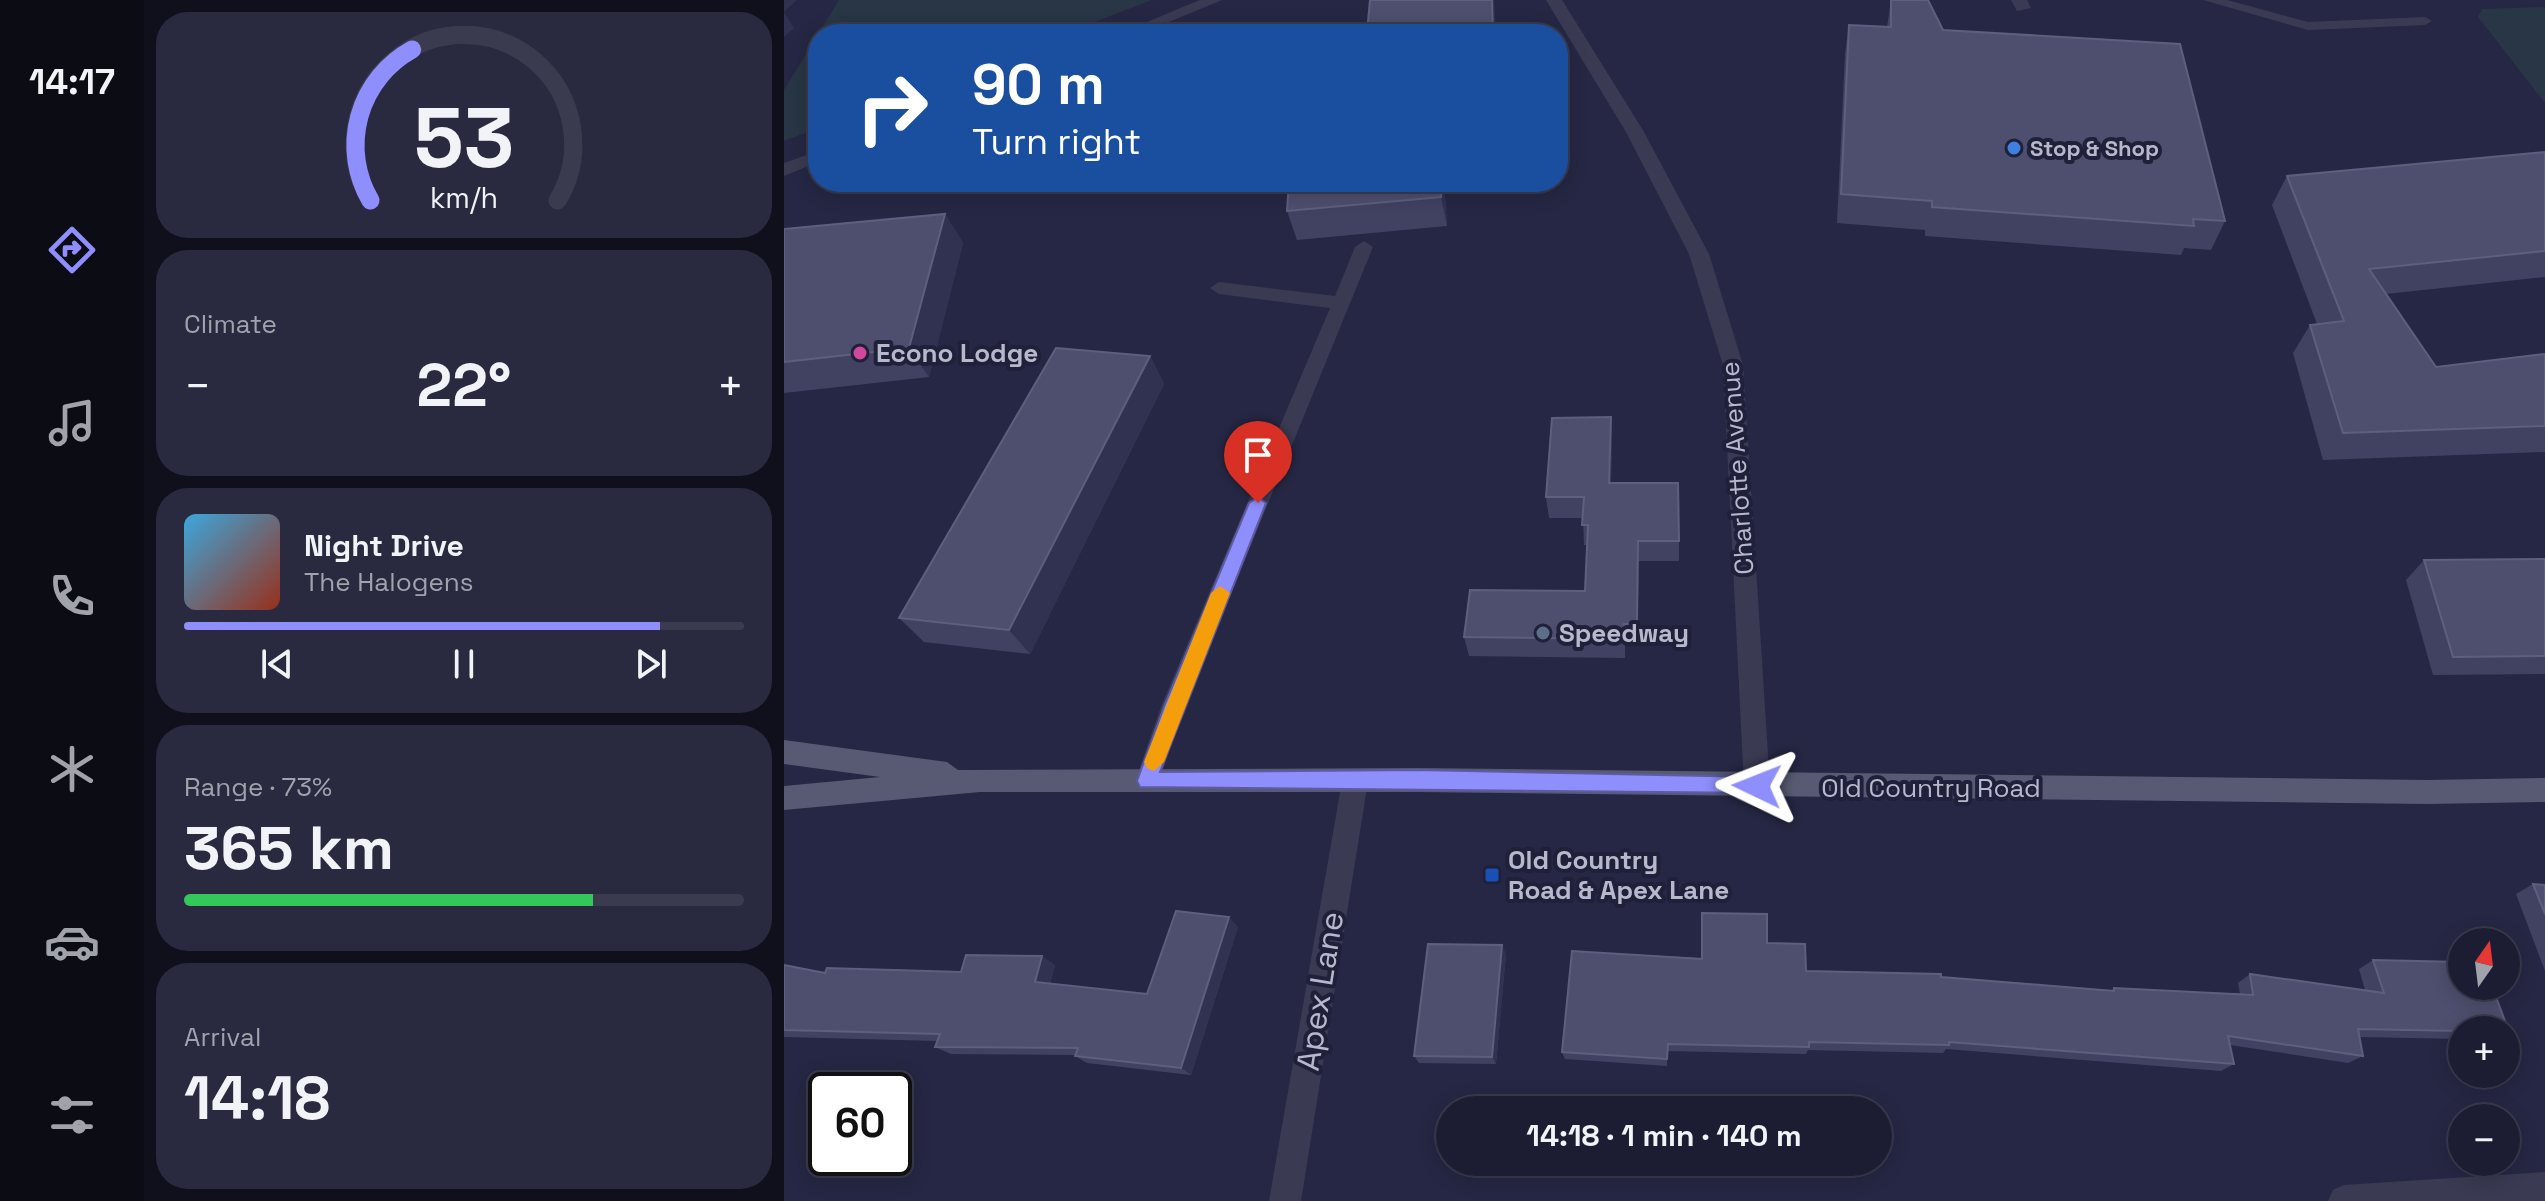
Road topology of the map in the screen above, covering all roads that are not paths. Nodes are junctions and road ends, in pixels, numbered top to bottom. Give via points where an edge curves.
1 (1214, 0) edge
2 (1554, 0) edge
3 (2210, 0) edge
4 (2425, 21) dead end
5 (1152, 24) edge
6 (808, 160) edge
7 (784, 170) edge
8 (1364, 247) dead end
9 (1219, 288) dead end
10 (1341, 303) junction
11 (784, 752) edge
12 (980, 780) junction
13 (1147, 781) junction
14 (1355, 781) junction
15 (1757, 786) junction
16 (2545, 790) edge
17 (784, 798) edge
18 (2545, 1188) edge
19 (1285, 1201) edge
20 (2344, 1201) edge

1 - 5 street
2 - 15 street, Charlotte Avenue via 1635,132 1699,254 1733,365
3 - 4 lane via 2308,26
6 - 7 street
8 - 10 lane
9 - 10 lane
10 - 13 lane
11 - 12 main road, Old Country Road
12 - 13 main road, Old Country Road
12 - 17 main road, Old Country Road
13 - 14 main road, Old Country Road
14 - 15 main road, Old Country Road
14 - 19 street, Apex Lane
15 - 16 main road, Old Country Road
18 - 20 street

